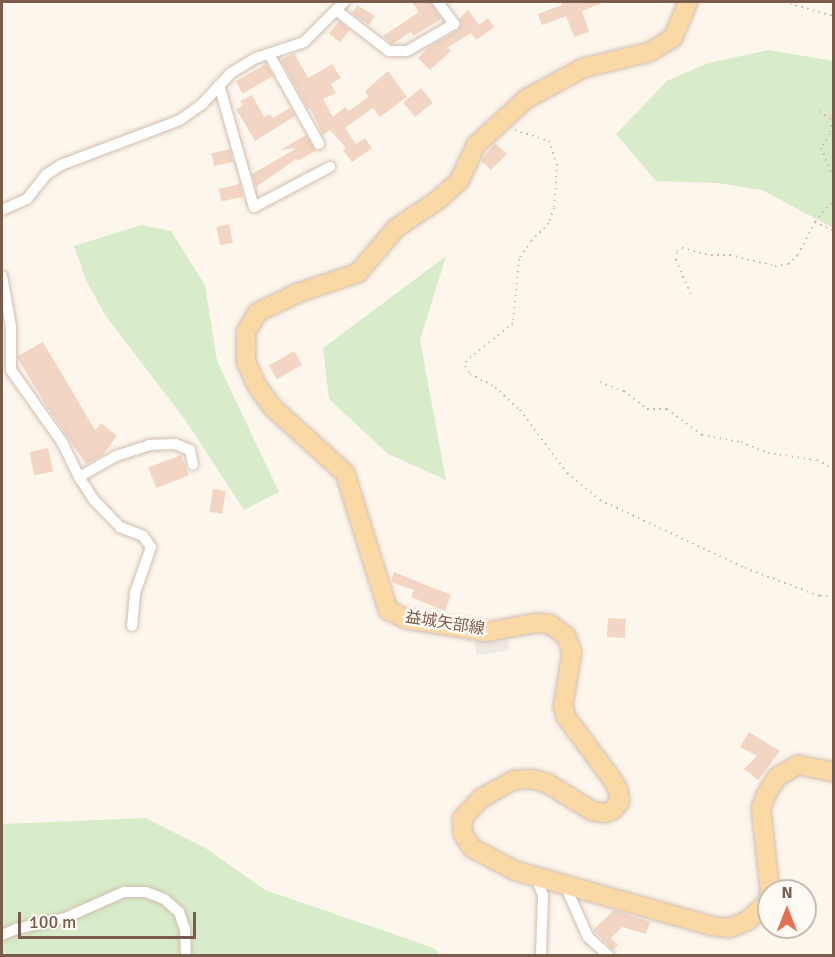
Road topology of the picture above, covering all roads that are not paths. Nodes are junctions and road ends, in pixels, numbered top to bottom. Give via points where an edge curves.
1 (438, 2) edge
2 (688, 2) edge
3 (340, 6) edge
4 (269, 54) junction
5 (219, 85) junction
6 (320, 144) dead end
7 (330, 167) dead end
8 (2, 210) edge
9 (2, 276) edge
10 (193, 465) dead end
11 (79, 477) junction
12 (132, 626) dead end
13 (834, 772) edge
14 (536, 877) junction
15 (769, 879) edge
16 (565, 885) junction
17 (757, 912) edge
18 (2, 935) edge
19 (186, 956) edge
20 (541, 956) edge
21 (609, 956) edge

1 - 3 street via 454,24 407,51 388,51
2 - 14 main road, 益城矢部線 via 673,38 650,52 609,60 553,82 526,99 476,145 459,181 438,201 396,228 358,273 298,293 258,312 246,332 246,362 257,386 272,407 345,473 388,610 406,619 486,632 550,624 566,636 572,652 563,706 566,717 609,774 620,801 606,813 592,811 547,783 532,778 514,780 481,798 462,819 463,834 472,848
3 - 4 street via 304,42
4 - 5 street via 231,73
4 - 6 street
5 - 7 street via 254,207
5 - 8 street via 180,120 61,165 46,175 27,199
9 - 11 street via 12,327 12,370 62,442
10 - 11 street via 190,450 175,444 149,445 116,456
11 - 12 street via 120,527 143,536 151,547 135,593
13 - 15 main road, 益城矢部線 via 798,765 777,777 767,793 761,808
14 - 16 main road, 益城矢部線
14 - 20 street via 543,895
16 - 17 main road, 益城矢部線 via 712,926 729,928
16 - 21 street via 588,937
18 - 19 street via 65,918 124,892 147,892 164,899 179,912 185,929

